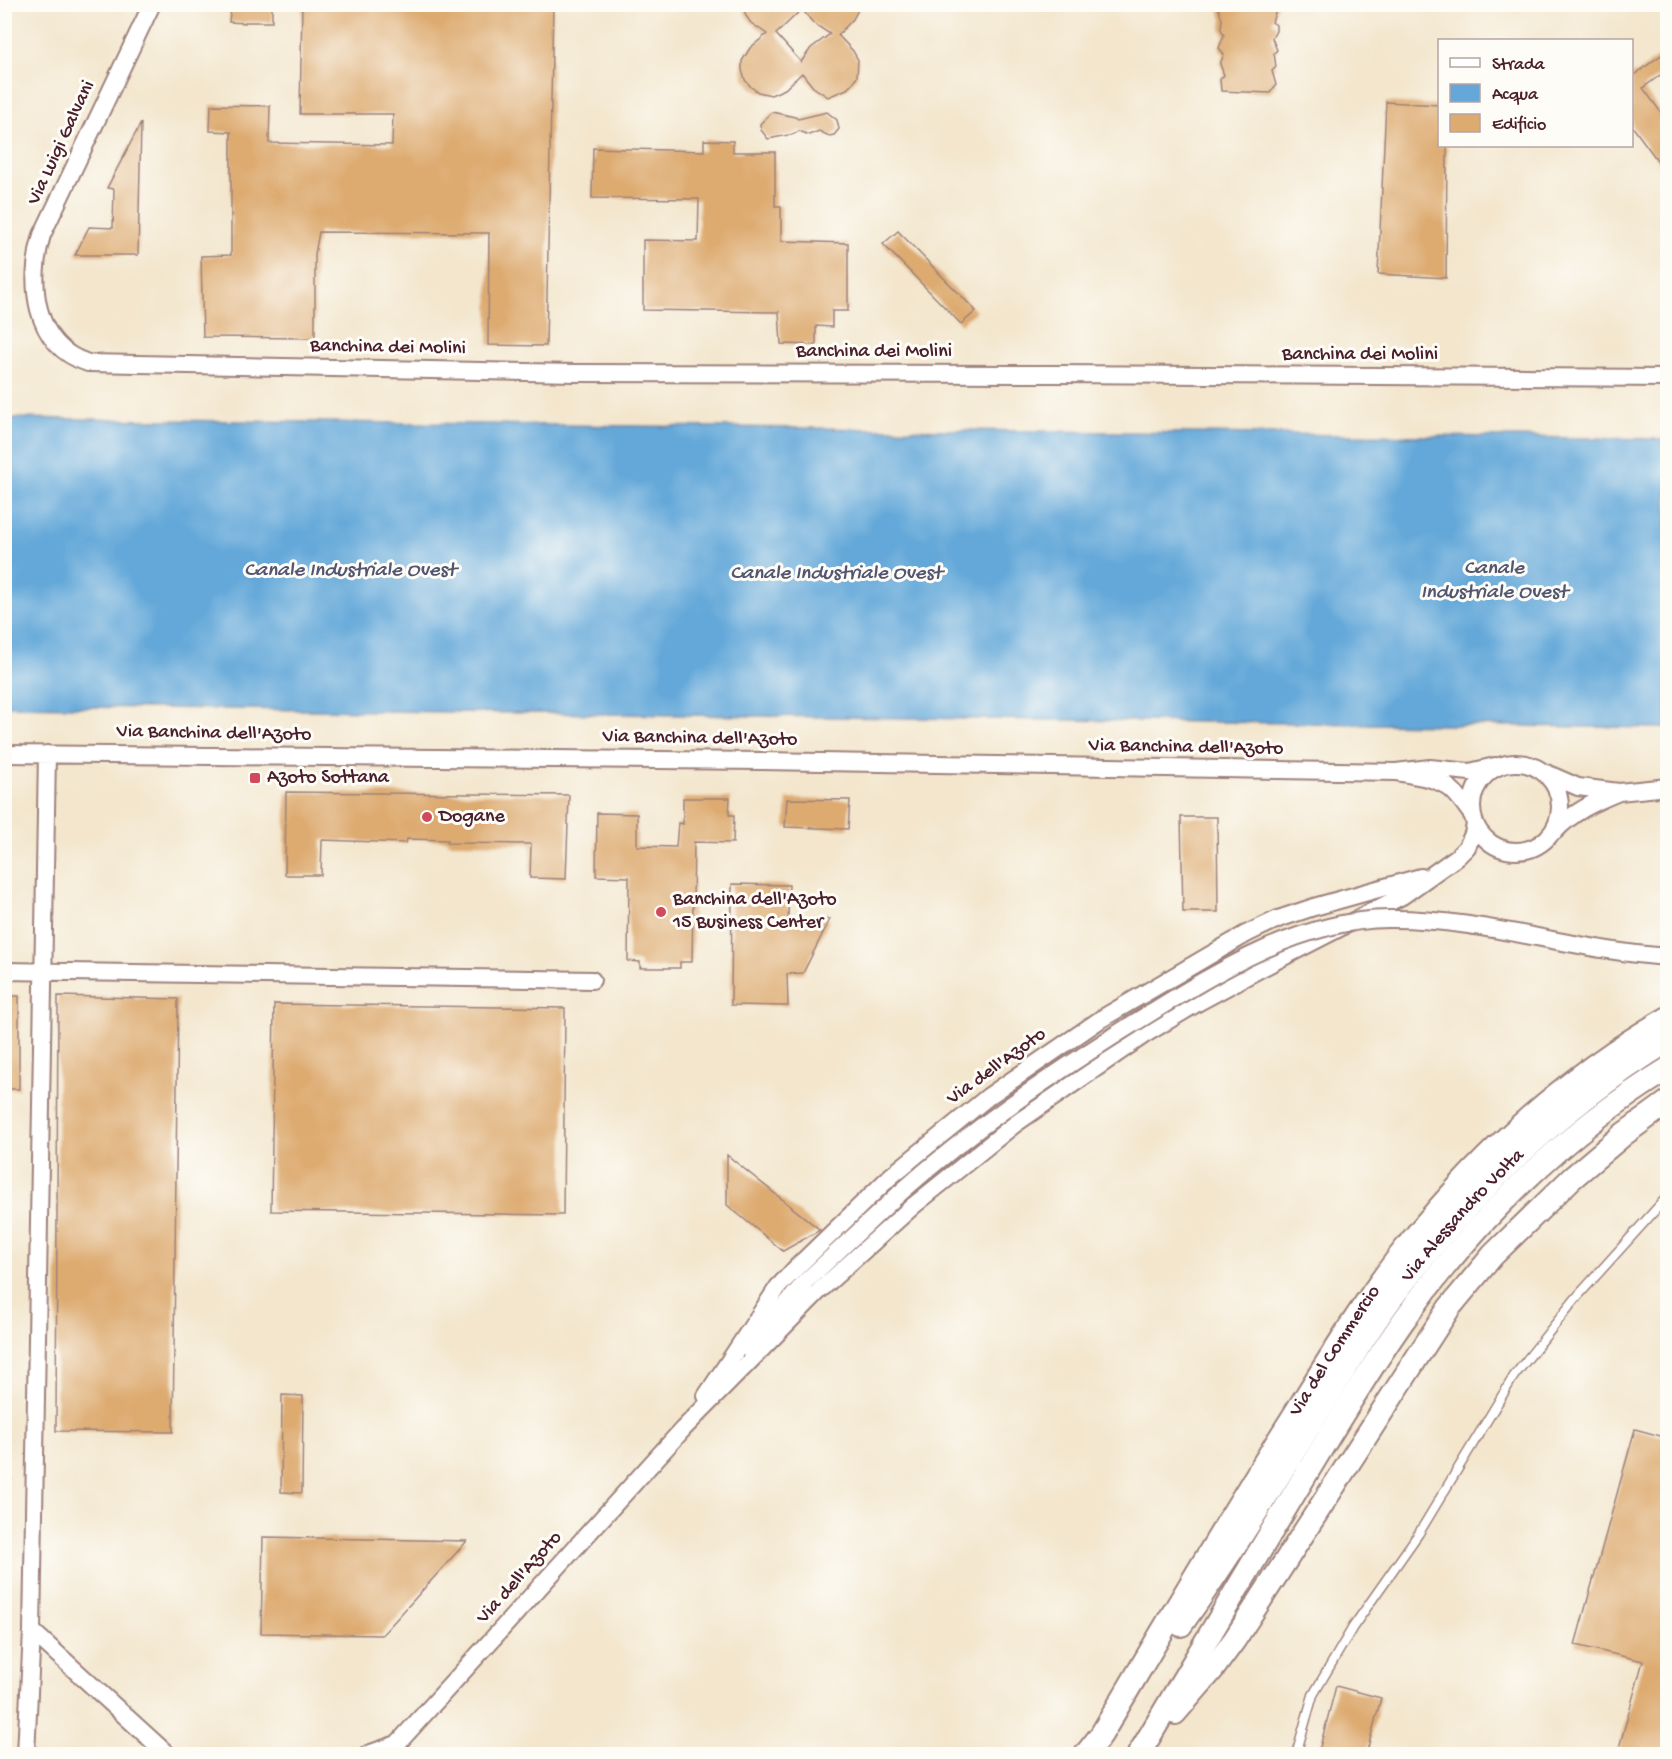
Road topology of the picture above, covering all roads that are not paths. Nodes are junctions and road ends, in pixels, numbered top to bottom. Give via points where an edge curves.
1 (152, 4) edge
2 (81, 361) joint
3 (1668, 378) edge
4 (4, 754) edge
5 (47, 754) junction
6 (1502, 765) junction
7 (1543, 771) junction
8 (1396, 772) junction
9 (1668, 787) edge
10 (1619, 792) junction
11 (1474, 820) junction
12 (1551, 836) junction
13 (1434, 873) junction
14 (1668, 957) edge
15 (4, 971) edge
16 (43, 971) junction
17 (592, 980) dead end
18 (1668, 1018) edge
19 (1668, 1041) edge
20 (1668, 1069) edge
21 (1668, 1102) edge
22 (1668, 1196) edge
23 (683, 1429) junction
24 (32, 1631) junction
25 (1101, 1735) junction
26 (393, 1749) edge
27 (1139, 1754) edge
28 (26, 1755) edge
29 (167, 1755) edge
30 (368, 1755) edge
31 (1086, 1755) edge
32 (1296, 1755) edge

1 - 2 street, Via Luigi Galvani via 37,249 35,294 44,326 59,347
2 - 3 street, Banchina dei Molini via 575,373
4 - 5 street, Via Banchina dell'Azoto
5 - 8 street, Via Banchina dell'Azoto via 762,760
5 - 16 street
6 - 7 street via 1530,765
6 - 8 street via 1470,772 1430,768
6 - 11 street via 1479,782 1473,795
7 - 10 street via 1578,787
7 - 12 street via 1553,782 1560,802 1558,824
8 - 11 street via 1445,785 1454,791
9 - 10 street
10 - 12 street via 1567,819
11 - 12 street via 1483,837 1509,852 1532,849
11 - 13 street, Via dell'Azoto via 1467,847
13 - 23 street, Via dell'Azoto via 1402,896 1181,1013 1015,1124 871,1243
13 - 23 street, Via dell'Azoto via 1314,907 1246,934 1101,1019 989,1096 891,1176 778,1287
14 - 23 street, Via dell'Azoto, bridge via 1430,920 1365,920 1317,929 1264,950 1174,998 1085,1054 996,1114 928,1168 790,1298
15 - 16 street
16 - 17 street
16 - 24 street
18 - 25 street, Via del Commercio via 1600,1061 1529,1119 1481,1163 1421,1229 1358,1314 1198,1570
19 - 25 street, Via Alessandro Volta via 1553,1125 1485,1188 1400,1287 1208,1587
20 - 27 street, Via Alessandro Volta via 1543,1164 1502,1203 1432,1282 1339,1419
21 - 27 street via 1624,1134 1557,1193 1493,1255 1449,1308 1235,1639
22 - 32 lane via 1576,1298 1514,1376 1419,1533 1353,1627 1313,1695
23 - 26 street, Via dell'Azoto
24 - 28 street
24 - 29 street
25 - 31 street, Via del Commercio
26 - 30 street

